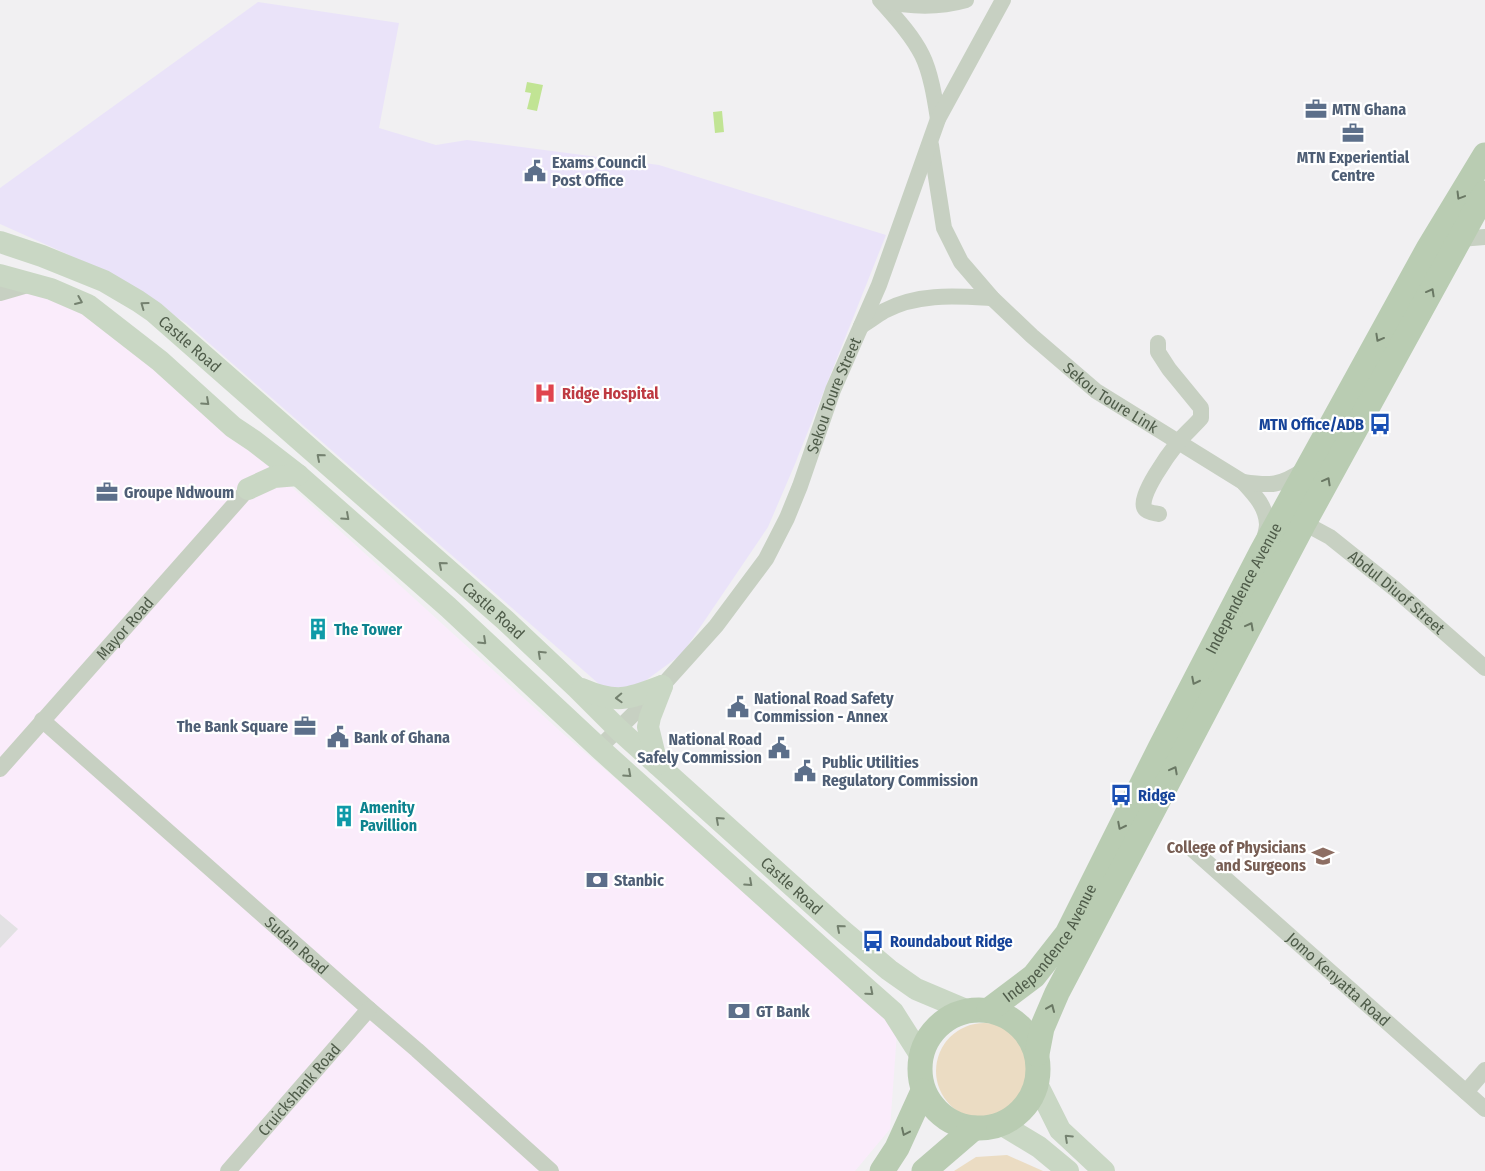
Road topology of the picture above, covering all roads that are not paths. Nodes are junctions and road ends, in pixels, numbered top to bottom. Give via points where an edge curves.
1 (881, 0) edge
2 (966, 0) edge
3 (1003, 0) edge
4 (938, 119) junction
5 (930, 140) junction
6 (1485, 155) edge
7 (1483, 202) edge
8 (1485, 237) edge
9 (1460, 239) junction
10 (0, 242) edge
11 (0, 274) edge
12 (34, 284) junction
13 (0, 293) edge
14 (992, 298) junction
15 (861, 326) junction
16 (1158, 343) dead end
17 (254, 441) junction
18 (1178, 441) junction
19 (1307, 468) junction
20 (298, 475) junction
21 (1243, 482) junction
22 (248, 488) junction
23 (1159, 514) dead end
24 (1304, 523) junction
25 (1262, 552) junction
26 (1485, 668) edge
27 (662, 686) junction
28 (576, 687) junction
29 (42, 720) junction
30 (618, 730) junction
31 (599, 748) junction
32 (657, 764) junction
33 (0, 769) edge
34 (1192, 849) dead end
35 (369, 1009) junction
36 (978, 1010) junction
37 (1037, 1054) junction
38 (921, 1056) junction
39 (1485, 1070) edge
40 (1037, 1084) junction
41 (924, 1091) junction
42 (1466, 1092) junction
43 (1485, 1109) edge
44 (1000, 1124) junction
45 (974, 1128) junction
46 (228, 1171) edge
47 (551, 1171) edge
48 (882, 1171) edge
49 (924, 1171) edge
50 (1068, 1171) edge
51 (1104, 1171) edge

1 - 2 street via 926,6
1 - 4 street via 923,56
3 - 4 street, Sekou Toure Street
4 - 5 street, Sekou Toure Street
5 - 14 street, Sekou Toure Link via 944,228 961,262
5 - 15 street, Sekou Toure Street via 879,285
6 -> 19 main road, Independence Avenue via 1428,249
7 - 9 main road, Independence Avenue
8 - 9 street
24 -> 9 main road, Independence Avenue
28 -> 10 main road, Castle Road via 154,312 104,281
11 - 12 main road, Castle Road
12 - 13 street
12 -> 17 main road, Castle Road via 88,305
14 - 15 street via 928,297 885,311
14 - 18 street, Sekou Toure Link via 1096,392
15 - 27 street, Sekou Toure Street via 833,390 787,518 766,559 716,626
16 - 18 street via 1158,352 1169,370 1201,408 1201,418
17 - 20 main road, Castle Road
17 - 22 main road via 255,466
18 - 21 street, Sekou Toure Link
18 - 23 street via 1147,490 1143,503 1147,511
19 - 21 street, Sekou Toure Link via 1277,484
19 - 25 main road, Independence Avenue
20 - 22 main road via 274,477
20 -> 31 main road, Castle Road via 448,607
21 - 25 street, Sekou Toure Link via 1259,499 1264,512 1267,524
22 - 29 street, Mayor Road
24 - 26 street, Abdul Diuof Street via 1330,538 1395,589
37 -> 24 main road, Independence Avenue via 1042,1028 1057,993
25 -> 36 main road, Independence Avenue via 1067,934 1034,976
27 -> 28 main road via 625,698 598,696
27 - 30 street, Sekou Toure Street
27 - 32 main road via 648,727
28 - 30 main road, Castle Road
29 - 33 street, Mayor Road
29 - 35 street, Sudan Road
30 - 31 street, Sekou Toure Street
30 - 32 main road, Castle Road
31 -> 38 main road, Castle Road via 894,1012
36 -> 32 main road, Castle Road via 916,989 889,970
34 - 42 street, Jomo Kenyatta Road
35 - 46 street, Cruickshank Road
35 - 47 street, Sudan Road
36 - 37 main road via 1010,1018 1028,1034
36 - 38 main road via 946,1019 930,1035
37 - 40 main road
38 - 41 main road via 920,1074
39 - 42 street
40 - 44 main road via 1030,1101 1017,1115
51 -> 40 main road via 1060,1130
41 - 45 main road via 943,1116
41 -> 48 main road via 897,1148
42 - 43 street, Jomo Kenyatta Road
44 - 45 main road
44 - 50 main road via 1039,1147
45 - 49 main road

